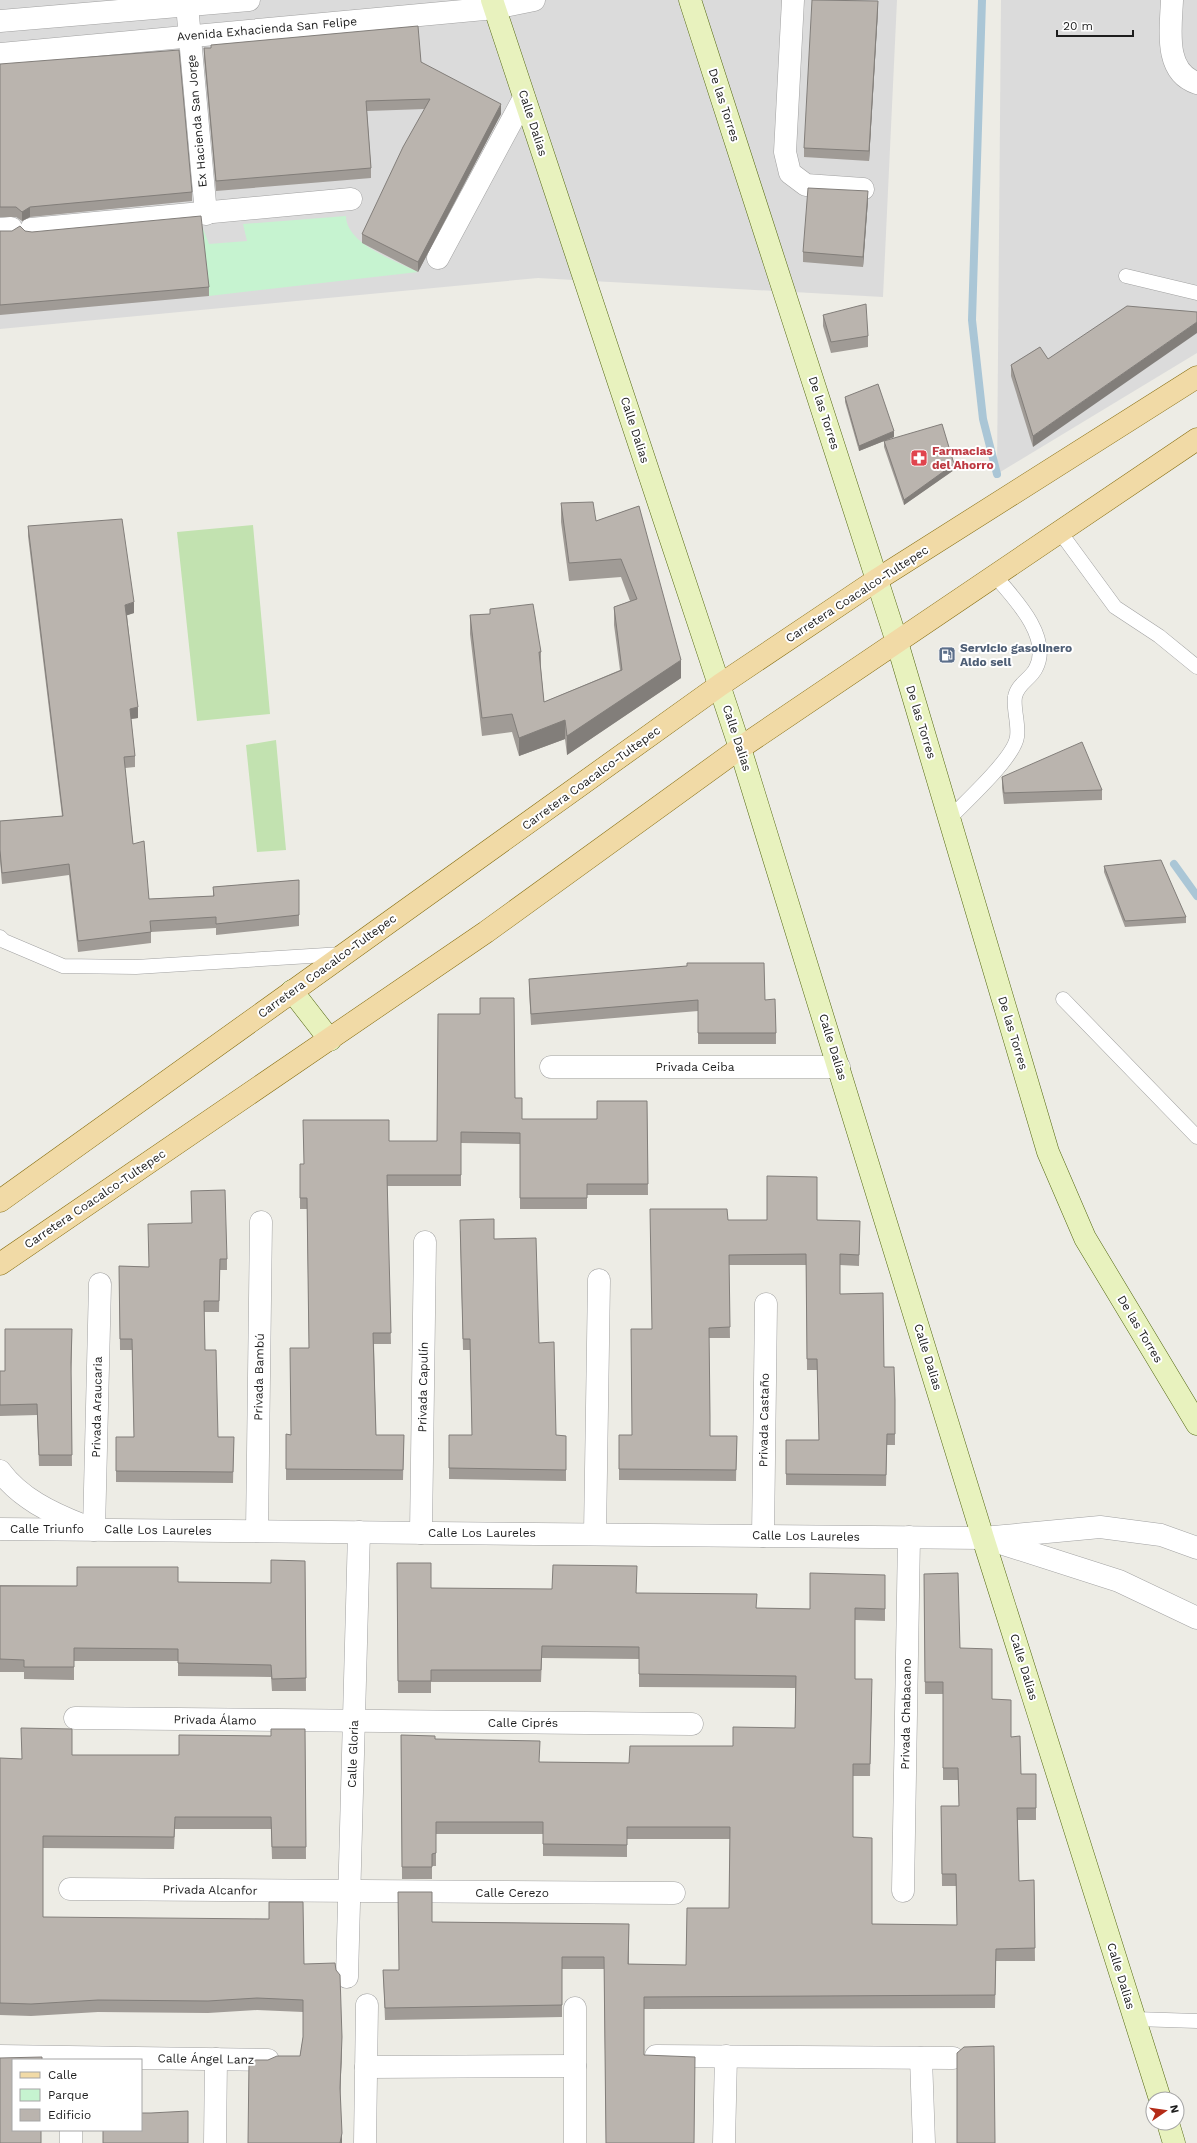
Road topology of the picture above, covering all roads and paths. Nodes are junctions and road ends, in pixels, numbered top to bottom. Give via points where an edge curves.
1 (249, 0) edge
2 (534, 0) edge
3 (690, 0) edge
4 (793, 0) edge
5 (1172, 0) edge
6 (493, 4) edge
7 (187, 5) junction
8 (108, 6) edge
9 (0, 21) edge
10 (189, 37) junction
11 (0, 54) edge
12 (1197, 83) edge
13 (524, 98) junction
14 (863, 189) edge
15 (351, 199) dead end
16 (206, 214) junction
17 (14, 229) edge
18 (438, 258) dead end
19 (1126, 276) dead end
20 (1197, 293) edge
21 (1197, 377) edge
22 (1197, 439) edge
23 (1060, 532) junction
24 (995, 576) junction
25 (878, 579) junction
26 (897, 642) junction
27 (1197, 667) edge
28 (720, 685) junction
29 (740, 748) junction
30 (950, 818) junction
31 (0, 937) edge
32 (344, 954) junction
33 (292, 992) junction
34 (1063, 999) dead end
35 (330, 1040) junction
36 (551, 1067) dead end
37 (839, 1067) junction
38 (1197, 1137) edge
39 (0, 1201) edge
40 (261, 1222) dead end
41 (425, 1242) dead end
42 (22, 1248) junction
43 (0, 1264) edge
44 (0, 1278) edge
45 (599, 1280) dead end
46 (100, 1284) dead end
47 (766, 1304) dead end
48 (1197, 1424) edge
49 (0, 1471) edge
50 (0, 1529) edge
51 (94, 1530) junction
52 (257, 1531) junction
53 (360, 1532) junction
54 (421, 1533) junction
55 (595, 1534) junction
56 (763, 1536) junction
57 (909, 1537) junction
58 (983, 1538) junction
59 (1197, 1548) edge
60 (1197, 1618) edge
61 (75, 1718) dead end
62 (354, 1722) junction
63 (692, 1724) dead end
64 (70, 1889) dead end
65 (903, 1891) dead end
66 (350, 1892) junction
67 (674, 1894) dead end
68 (347, 1977) dead end
69 (367, 2005) dead end
70 (575, 2008) dead end
71 (1135, 2019) junction
72 (1197, 2021) edge
73 (0, 2056) edge
74 (656, 2056) edge
75 (726, 2056) junction
76 (921, 2058) junction
77 (953, 2058) dead end
78 (71, 2059) edge
79 (216, 2059) junction
80 (268, 2060) edge
81 (574, 2066) junction
82 (366, 2067) junction
83 (1158, 2091) edge
84 (71, 2131) edge
85 (1170, 2131) edge
86 (71, 2143) edge
87 (215, 2143) edge
88 (366, 2143) edge
89 (575, 2143) edge
90 (724, 2143) edge
91 (924, 2143) edge
92 (1174, 2143) edge

1 - 7 street
2 - 6 street, Avenida Exhacienda San Felipe
3 - 25 main road, De las Torres
4 - 14 street via 785,152 790,173 806,185
5 - 12 street via 1170,44 1176,66 1189,81
6 - 10 street, Avenida Exhacienda San Felipe
6 - 13 main road, Calle Dalias
7 - 8 street
7 - 10 street, Ex Hacienda San Jorge
8 - 9 street
10 - 11 street, Avenida Exhacienda San Felipe
10 - 16 street, Ex Hacienda San Jorge
13 - 18 street
13 - 28 main road, Calle Dalias
15 - 16 street
16 - 17 street
19 - 20 lane
21 - 25 main road, Carretera Coacalco-Tultepec
22 - 23 main road, Carretera Coacalco-Tultepec
23 - 24 main road, Carretera Coacalco-Tultepec
23 - 27 lane via 1115,607 1159,636
24 - 26 main road, Carretera Coacalco-Tultepec
24 - 30 lane via 1017,601 1036,632 1040,651 1036,669 1022,684 1015,697 1017,738 1010,754
25 - 26 main road, De las Torres
25 - 28 main road, Carretera Coacalco-Tultepec
26 - 29 main road, Carretera Coacalco-Tultepec
26 - 30 main road, De las Torres
28 - 29 main road, Calle Dalias
28 - 32 main road, Carretera Coacalco-Tultepec
29 - 35 main road, Carretera Coacalco-Tultepec via 486,932
29 - 37 main road, Calle Dalias
30 - 48 main road, De las Torres via 1048,1152 1085,1238
31 - 32 lane via 63,966 136,967
32 - 33 main road, Carretera Coacalco-Tultepec
33 - 35 main road
33 - 39 main road, Carretera Coacalco-Tultepec
34 - 38 lane
35 - 42 main road, Carretera Coacalco-Tultepec
36 - 37 street, Privada Ceiba
37 - 58 main road, Calle Dalias
40 - 52 street, Privada Bambú
41 - 54 street, Privada Capulín
42 - 43 main road, Carretera Coacalco-Tultepec
42 - 44 street
45 - 55 street
46 - 51 street, Privada Araucaria
47 - 56 street, Privada Castaño
49 - 51 street, Calle Los Laureles via 10,1485 52,1514
50 - 51 street, Calle Triunfo
51 - 52 street, Calle Los Laureles
52 - 53 street, Calle Los Laureles
53 - 54 street, Calle Los Laureles
53 - 62 street, Calle Gloria
54 - 55 street, Calle Los Laureles
55 - 56 street, Calle Los Laureles
56 - 57 street, Calle Los Laureles
57 - 58 street, Calle Los Laureles
57 - 65 street, Privada Chabacano
58 - 59 street via 1100,1527 1161,1535
58 - 60 street via 1119,1581
58 - 71 main road, Calle Dalias
61 - 62 street, Privada Álamo
62 - 63 street, Calle Ciprés
62 - 66 street, Calle Gloria
64 - 66 street, Privada Alcanfor
66 - 67 street, Calle Cerezo
66 - 68 street, Calle Gloria
69 - 82 street
70 - 81 street
71 - 72 lane
71 - 83 main road, Calle Dalias
73 - 78 street, Calle Ángel Lanz
74 - 75 street
75 - 76 street
75 - 90 street
76 - 77 street
76 - 91 street
78 - 79 street, Calle Ángel Lanz
79 - 80 street, Calle Ángel Lanz
79 - 87 street
81 - 82 street
81 - 89 street
82 - 88 street
84 - 86 street
85 - 92 main road

